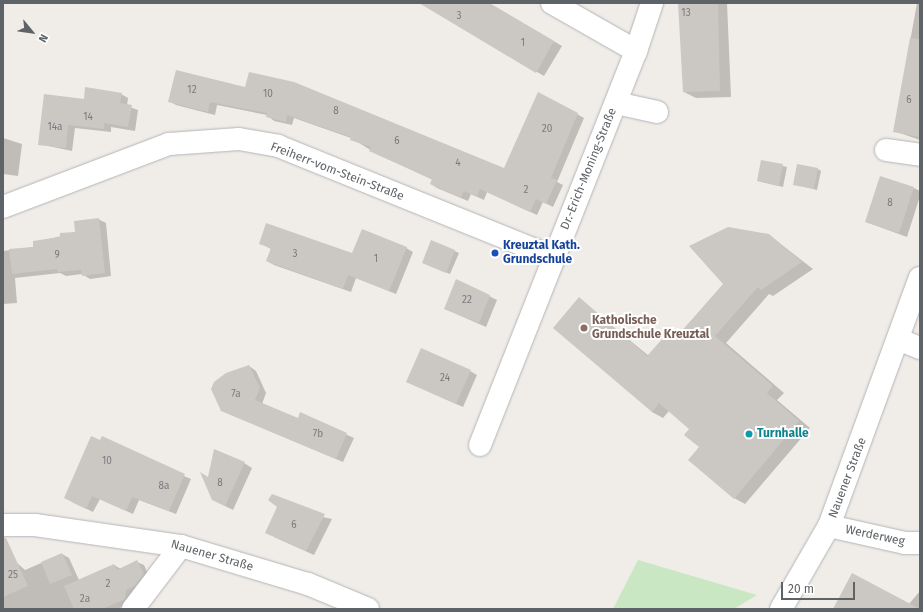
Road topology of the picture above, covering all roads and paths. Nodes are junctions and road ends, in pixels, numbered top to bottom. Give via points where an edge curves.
1 (552, 3) edge
2 (652, 3) edge
3 (636, 51) junction
4 (616, 103) junction
5 (657, 112) dead end
6 (886, 150) dead end
7 (920, 156) edge
8 (3, 206) edge
9 (553, 257) junction
10 (920, 278) edge
11 (900, 340) junction
12 (920, 348) edge
13 (480, 445) dead end
14 (3, 525) edge
15 (829, 526) junction
16 (920, 543) edge
17 (181, 546) junction
18 (133, 609) edge
19 (368, 609) edge
20 (782, 609) edge

1 - 3 street
2 - 3 street, Dr.-Erich-Moning-Straße
3 - 4 street, Dr.-Erich-Moning-Straße
4 - 5 street
4 - 9 street, Dr.-Erich-Moning-Straße
6 - 7 street
8 - 9 street, Freiherr-vom-Stein-Straße via 169,144 239,139 278,146
9 - 13 street, Dr.-Erich-Moning-Straße
10 - 11 street, Nauener Straße
11 - 12 street
11 - 15 street, Nauener Straße
14 - 17 street, Nauener Straße via 34,526
15 - 16 street, Werderweg via 905,543
15 - 20 street, Nauener Straße
17 - 18 street
17 - 19 street, Nauener Straße via 308,584

